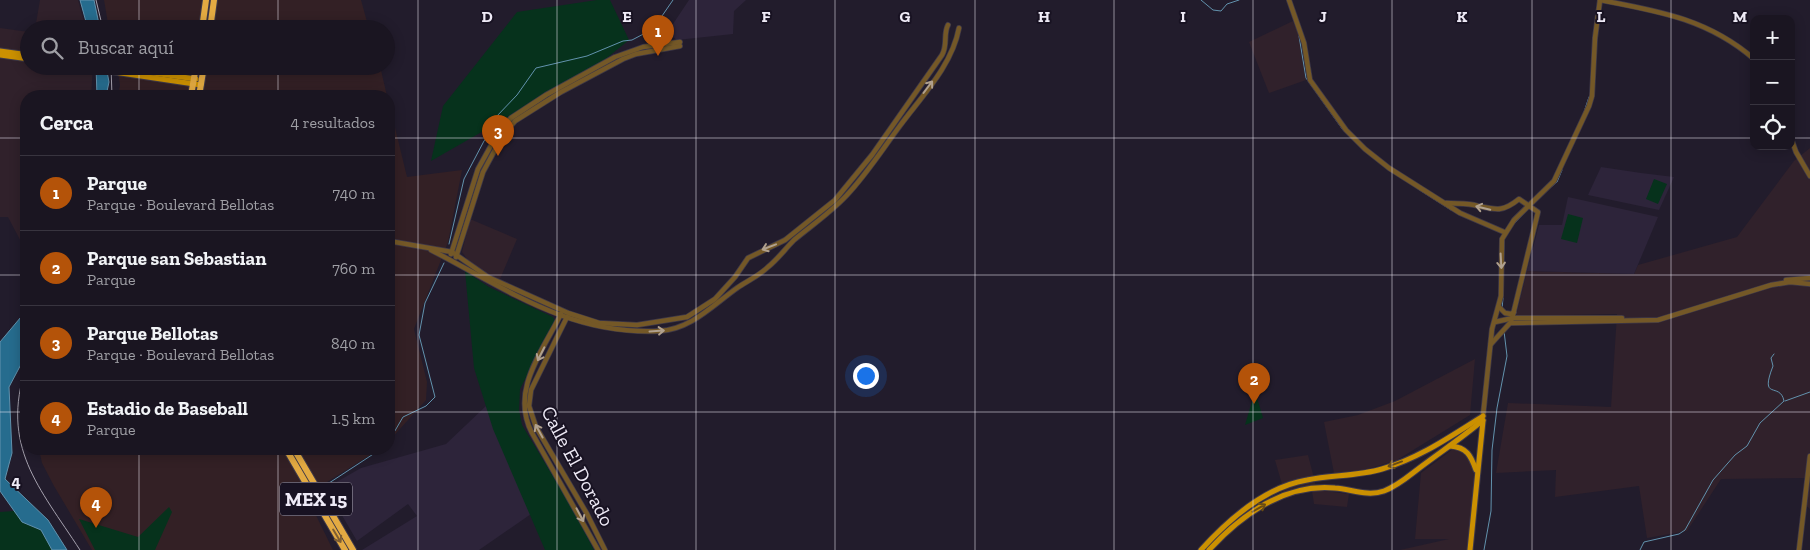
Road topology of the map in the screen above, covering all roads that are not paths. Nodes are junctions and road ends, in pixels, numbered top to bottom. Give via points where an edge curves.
1 (206, 0) edge
2 (214, 0) edge
3 (1289, 0) edge
4 (1600, 0) edge
5 (203, 20) edge
6 (211, 20) edge
7 (948, 25) dead end
8 (959, 28) dead end
9 (680, 44) dead end
10 (0, 51) edge
11 (20, 54) edge
12 (0, 55) edge
13 (1750, 56) edge
14 (20, 58) edge
15 (153, 75) edge
16 (194, 75) edge
17 (202, 75) edge
18 (193, 81) junction
19 (201, 82) junction
20 (192, 90) edge
21 (200, 90) edge
22 (560, 90) junction
23 (1795, 149) edge
24 (1810, 176) edge
25 (1445, 203) junction
26 (1530, 205) junction
27 (1504, 232) junction
28 (395, 242) edge
29 (429, 249) junction
30 (452, 252) junction
31 (457, 255) junction
32 (450, 258) junction
33 (455, 261) junction
34 (1810, 278) edge
35 (1810, 284) edge
36 (1500, 309) junction
37 (561, 313) junction
38 (567, 316) junction
39 (1509, 319) junction
40 (1495, 322) junction
41 (1497, 337) junction
42 (1492, 344) junction
43 (1483, 418) junction
44 (1443, 441) junction
45 (1448, 447) junction
46 (290, 455) edge
47 (298, 455) edge
48 (1417, 456) junction
49 (1810, 456) edge
50 (1477, 472) junction
51 (1412, 474) junction
52 (1333, 476) junction
53 (1289, 486) junction
54 (1306, 488) junction
55 (345, 550) edge
56 (353, 550) edge
57 (598, 550) edge
58 (605, 550) edge
59 (1201, 550) edge
60 (1209, 550) edge
61 (1470, 550) edge
62 (1799, 550) edge

1 - 5 highway
2 - 6 highway
3 - 25 street via 1304,43 1310,80 1340,123 1389,168
4 - 13 street via 1659,12 1710,29
4 - 26 street via 1594,38 1591,99 1554,182
7 -> 38 street via 947,45 942,55 853,180 793,235 748,258 715,299 686,317 637,325 612,325
38 -> 8 street via 615,330 661,331 695,320 739,286 762,273 851,191 935,79 953,47
9 - 22 street via 643,47 628,52
10 - 11 main road
12 - 14 main road
15 - 18 main road
16 - 18 highway
17 - 19 highway
18 - 19 main road
18 - 20 highway
19 - 21 highway
22 - 30 street via 511,118 490,145 475,175
22 - 31 street via 522,116 503,135 483,172
23 - 24 street
26 -> 25 street via 1519,199 1506,208 1496,210
25 - 27 street
26 - 27 street
26 - 39 street via 1538,212
27 -> 36 street
28 - 29 street
29 - 30 street
29 - 32 street
30 - 31 street
30 - 32 street
31 - 33 street
31 - 37 street via 488,277
32 - 33 street
33 - 37 street via 492,285
34 - 39 street via 1778,281 1658,318
35 - 39 street via 1790,282 1770,286 1658,320
36 - 39 street
36 - 39 street via 1509,314
36 - 40 street
37 - 38 street
37 -> 57 street, Calle El Dorado via 526,385 523,413
58 -> 38 street, Calle El Dorado via 536,427 529,406 531,390
39 - 40 street
39 - 41 street
40 - 41 street
40 - 42 street
41 - 42 street
42 - 43 street
43 - 44 main road
43 - 45 main road
43 - 50 main road
44 - 45 main road
44 - 48 main road
45 - 50 main road via 1462,448 1469,453
45 - 51 main road
46 -> 55 highway, MEX 15
47 - 56 highway, MEX 15
48 - 51 main road via 1423,462
48 -> 52 main road via 1382,469
49 - 62 street
50 - 61 main road
51 - 54 main road via 1394,487 1375,493
52 - 53 main road
52 - 54 main road via 1312,481
53 - 54 main road
53 - 59 main road via 1248,507
60 -> 54 main road via 1228,530 1257,508

